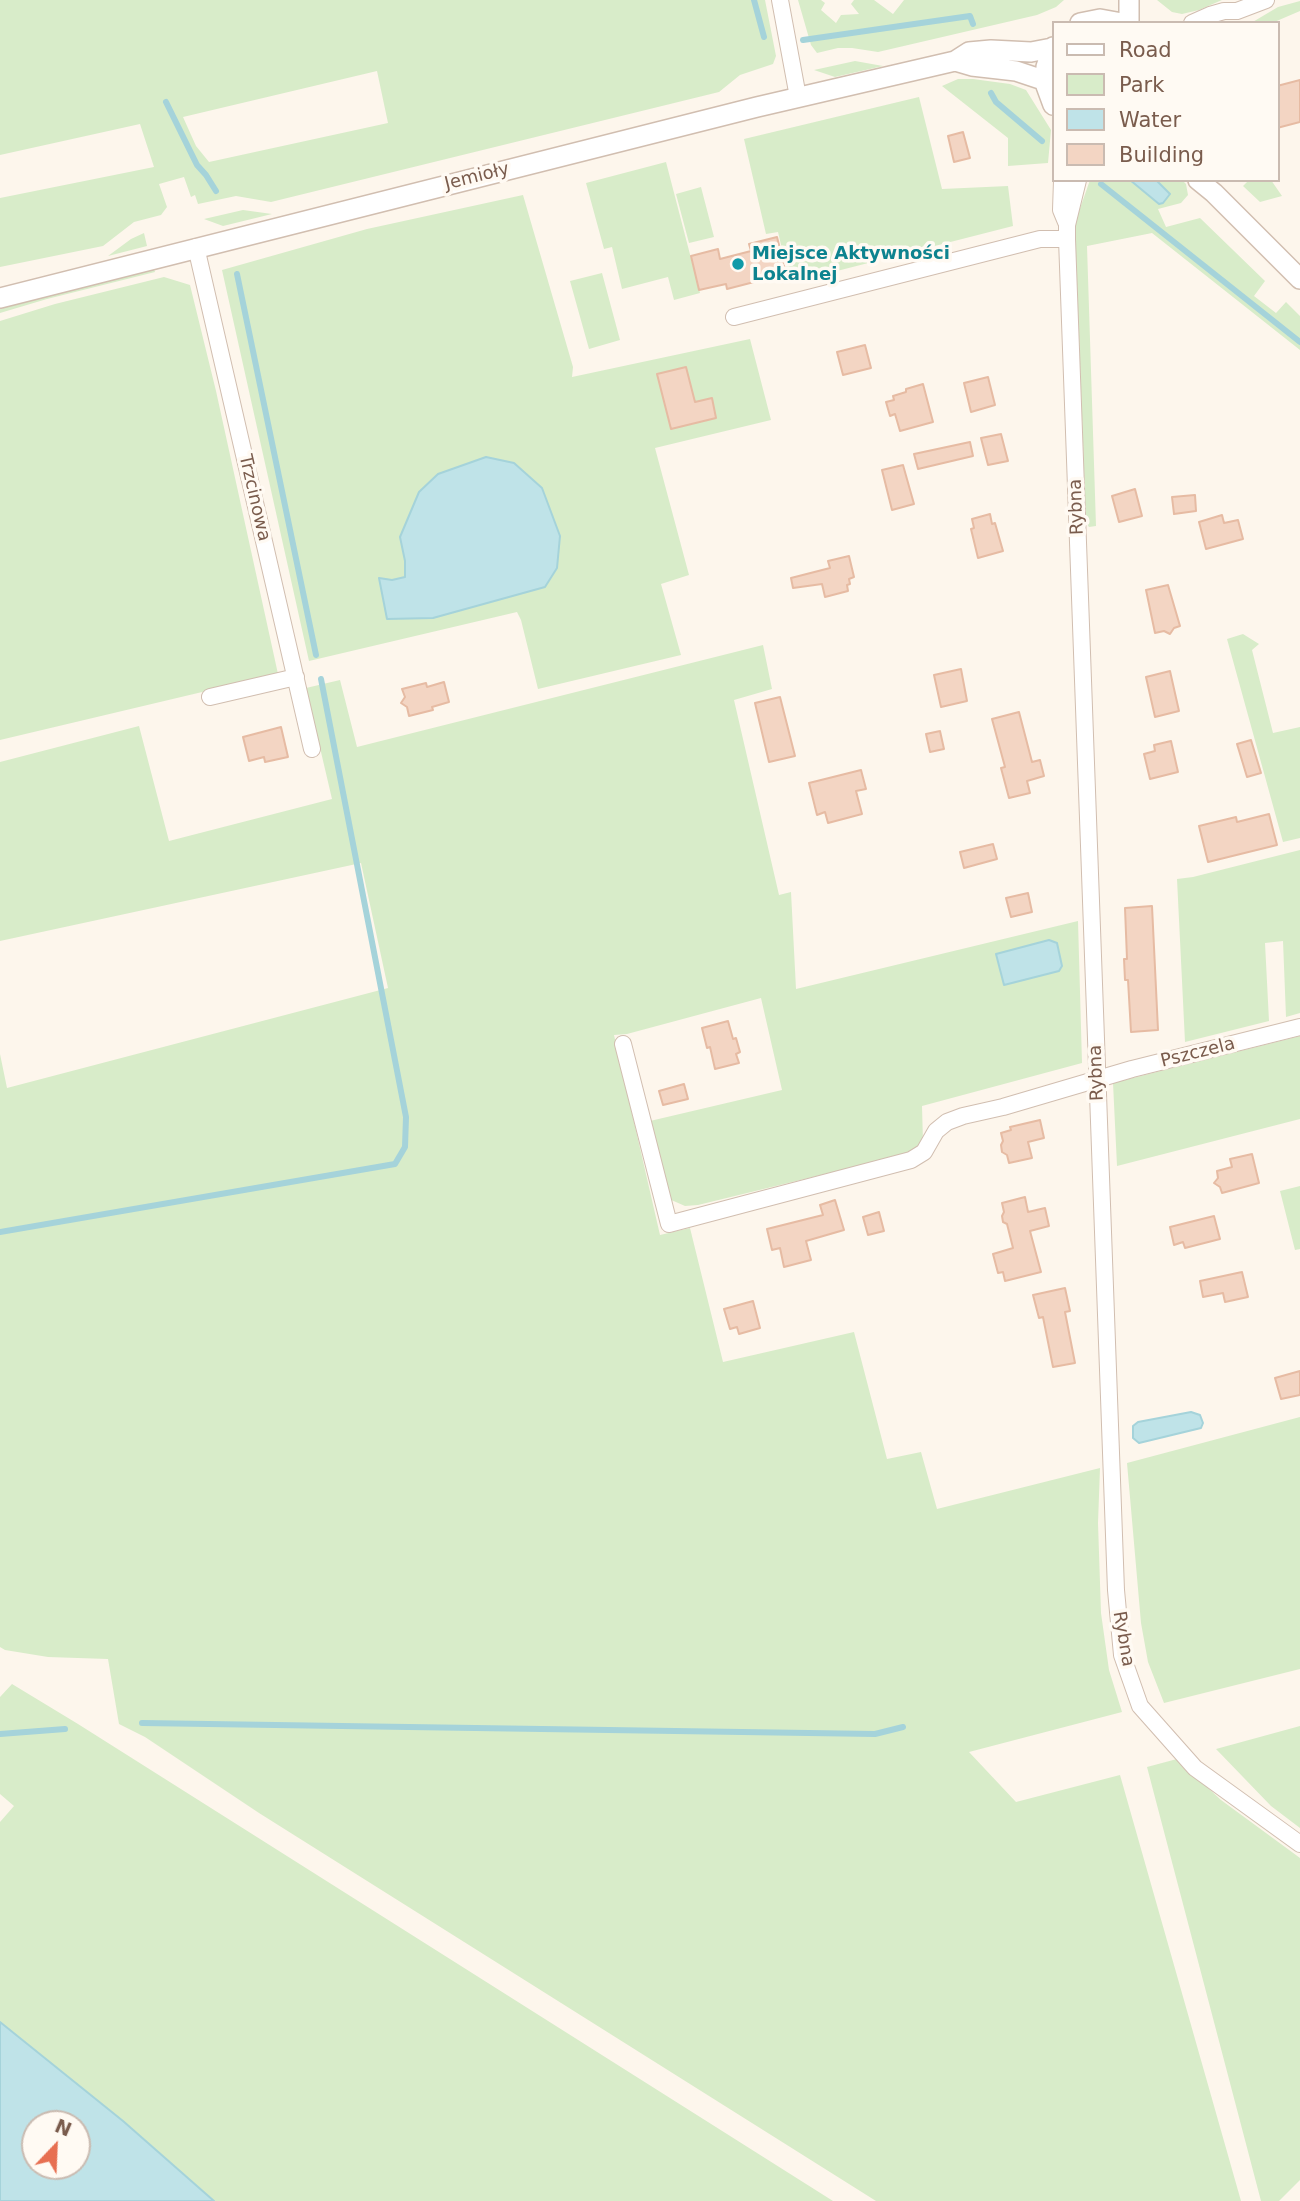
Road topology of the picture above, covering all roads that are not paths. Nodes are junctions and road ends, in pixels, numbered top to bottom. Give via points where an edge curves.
1 (780, 0) edge
2 (1102, 0) edge
3 (1129, 0) edge
4 (1266, 0) edge
5 (1233, 17) edge
6 (1087, 21) edge
7 (1117, 21) edge
8 (1129, 21) edge
9 (1197, 21) edge
10 (1052, 48) edge
11 (1052, 51) edge
12 (955, 61) junction
13 (1046, 81) junction
14 (798, 97) junction
15 (1052, 102) edge
16 (1062, 182) edge
17 (1078, 182) edge
18 (1206, 184) edge
19 (1067, 232) junction
20 (197, 247) junction
21 (1300, 279) edge
22 (0, 298) edge
23 (734, 317) dead end
24 (296, 677) junction
25 (210, 697) dead end
26 (312, 749) dead end
27 (1300, 1027) edge
28 (623, 1044) dead end
29 (1097, 1079) junction
30 (1300, 1844) edge

1 - 14 street
2 - 6 street
3 - 8 street
4 - 5 street
5 - 9 street via 1224,11
6 - 7 street
10 - 12 street, Jemioły via 969,52
11 - 13 street
12 - 13 street, Jemioły
12 - 14 street, Jemioły
13 - 15 street
14 - 20 street, Jemioły
16 - 19 street, Rybna
17 - 19 street, Rybna
18 - 21 street
19 - 23 street
19 - 29 street, Rybna
20 - 22 street, Jemioły
20 - 24 street, Trzcinowa
24 - 25 street
24 - 26 street, Trzcinowa
27 - 29 street, Pszczela
28 - 29 street, Pszczela via 669,1224 911,1160 924,1152 947,1122
29 - 30 street, Rybna via 1122,1655 1140,1706 1195,1768

